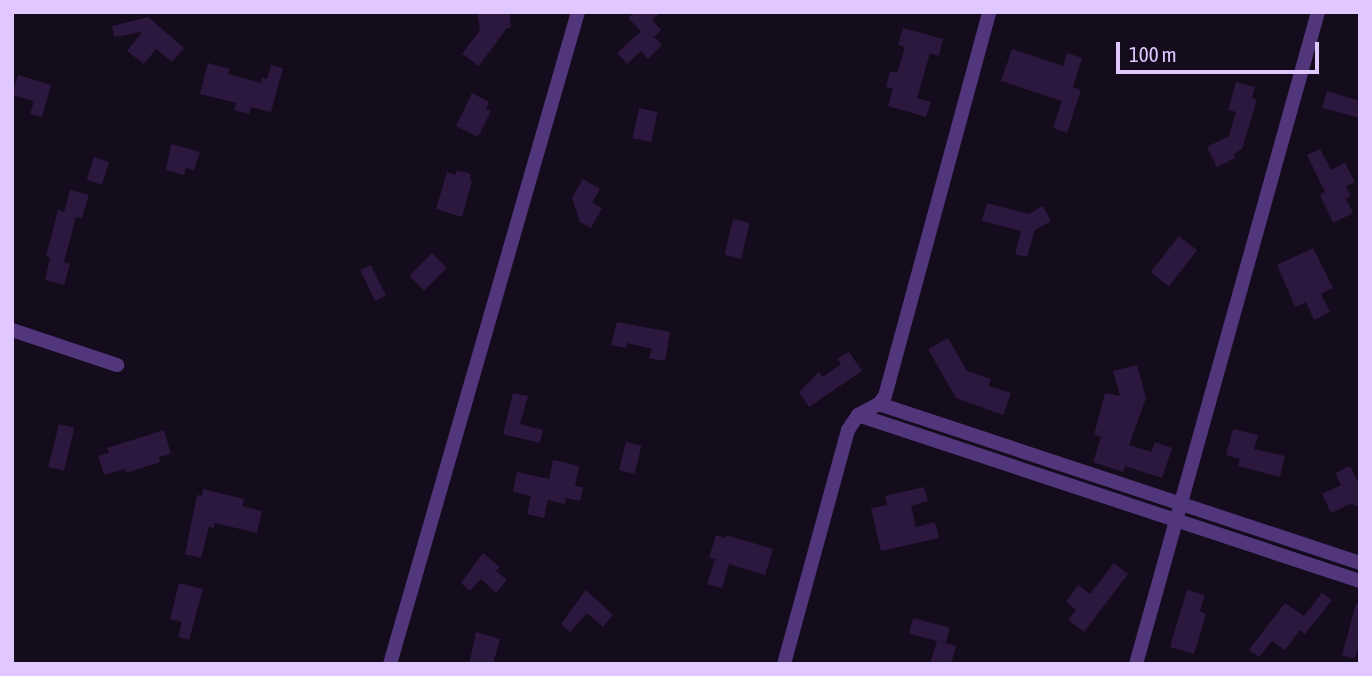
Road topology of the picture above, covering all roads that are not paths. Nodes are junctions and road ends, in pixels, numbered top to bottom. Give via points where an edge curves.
1 (578, 12) edge
2 (989, 12) edge
3 (1318, 12) edge
4 (12, 330) edge
5 (117, 365) dead end
6 (880, 404) junction
7 (859, 415) junction
8 (1182, 504) junction
9 (1177, 520) junction
10 (1360, 563) edge
11 (1360, 581) edge
12 (390, 664) edge
13 (784, 664) edge
14 (1136, 664) edge

1 - 12 street
2 - 6 street
3 - 8 street
4 - 5 street
6 - 7 street
6 - 8 street
7 - 9 street
7 - 13 street via 848,430
8 - 9 street
8 - 10 street
9 - 11 street
9 - 14 street

